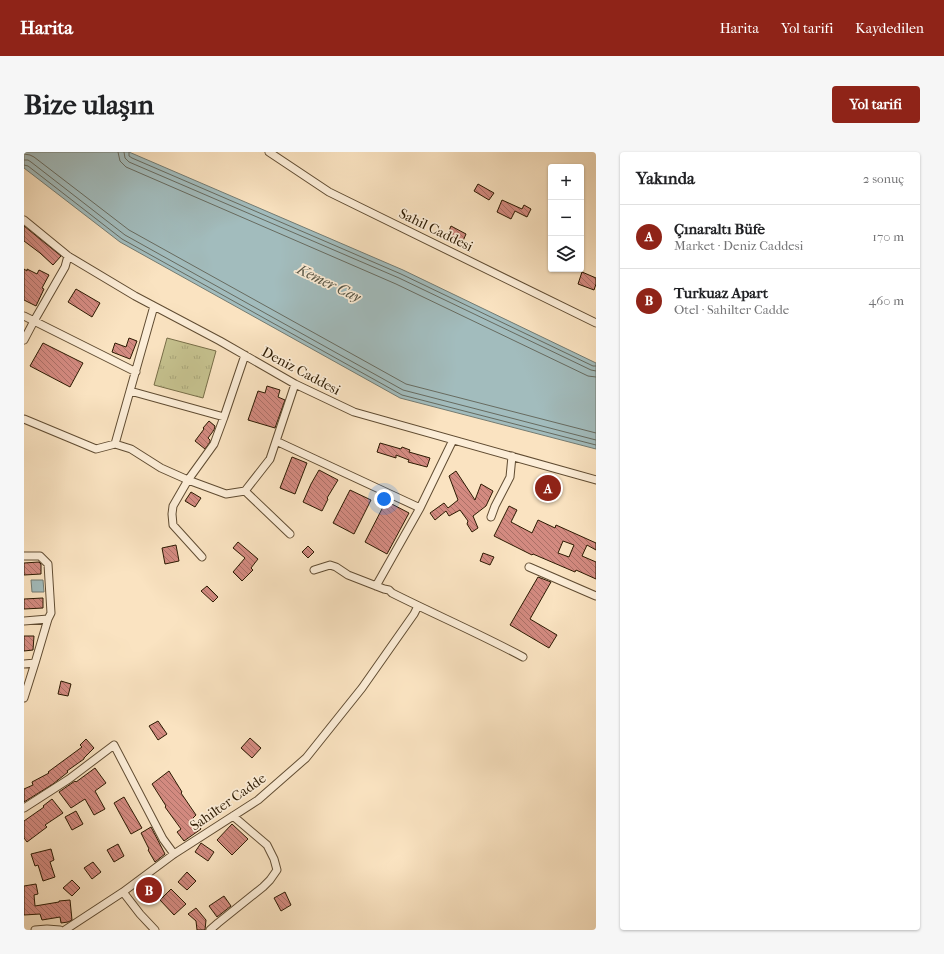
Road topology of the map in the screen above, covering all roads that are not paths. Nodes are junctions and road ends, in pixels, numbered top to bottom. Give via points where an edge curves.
1 (269, 152) edge
2 (24, 220) edge
3 (68, 256) junction
4 (154, 306) junction
5 (24, 316) edge
6 (34, 321) junction
7 (596, 323) edge
8 (24, 340) edge
9 (245, 355) junction
10 (136, 372) junction
11 (295, 384) junction
12 (130, 391) junction
13 (224, 417) junction
14 (24, 420) edge
15 (453, 440) junction
16 (276, 441) junction
17 (115, 444) junction
18 (512, 456) junction
19 (188, 480) junction
20 (596, 480) edge
21 (245, 491) junction
22 (420, 508) junction
23 (491, 517) dead end
24 (290, 534) dead end
25 (24, 556) edge
26 (202, 557) dead end
27 (529, 567) dead end
28 (314, 570) dead end
29 (376, 586) junction
30 (596, 596) edge
31 (418, 606) junction
32 (48, 620) junction
33 (24, 621) edge
34 (524, 657) dead end
35 (35, 663) junction
36 (24, 664) edge
37 (24, 698) edge
38 (24, 808) edge
39 (233, 816) junction
40 (174, 854) junction
41 (123, 892) junction
42 (35, 930) edge
43 (60, 930) edge
44 (65, 930) edge
45 (155, 930) edge
46 (210, 930) edge

1 - 7 street, Sahil Caddesi via 329,192
2 - 3 street, Deniz Caddesi
3 - 4 street, Deniz Caddesi
3 - 6 street via 65,267
4 - 9 street, Deniz Caddesi
4 - 10 street
5 - 6 street
6 - 8 street
6 - 10 street
9 - 11 street, Deniz Caddesi
9 - 13 street
10 - 12 street
11 - 15 street, Deniz Caddesi via 354,412
11 - 16 street
12 - 13 street
12 - 17 street
13 - 19 street via 214,444
14 - 17 street via 96,449
15 - 18 street, Deniz Caddesi
15 - 22 street
16 - 21 street via 270,459
16 - 22 street
17 - 19 street via 131,449 160,468
18 - 20 street, Deniz Caddesi
18 - 23 street via 510,477
19 - 21 street via 226,494
19 - 26 street via 173,506 173,525
21 - 24 street
22 - 29 street
25 - 32 street via 40,556 48,564 51,613
27 - 30 street
28 - 29 street via 330,565
29 - 31 street
31 - 34 street
31 - 39 street, Sahilter Cadde via 362,688 306,758 258,800
32 - 33 street
32 - 35 street
35 - 36 street
35 - 37 street
38 - 40 street via 69,779 114,745 163,839
39 - 40 street, Sahilter Cadde
39 - 46 street via 267,844 277,870 263,887
40 - 41 street, Sahilter Cadde
41 - 44 street, Sahilter Cadde
41 - 45 street
42 - 43 street

